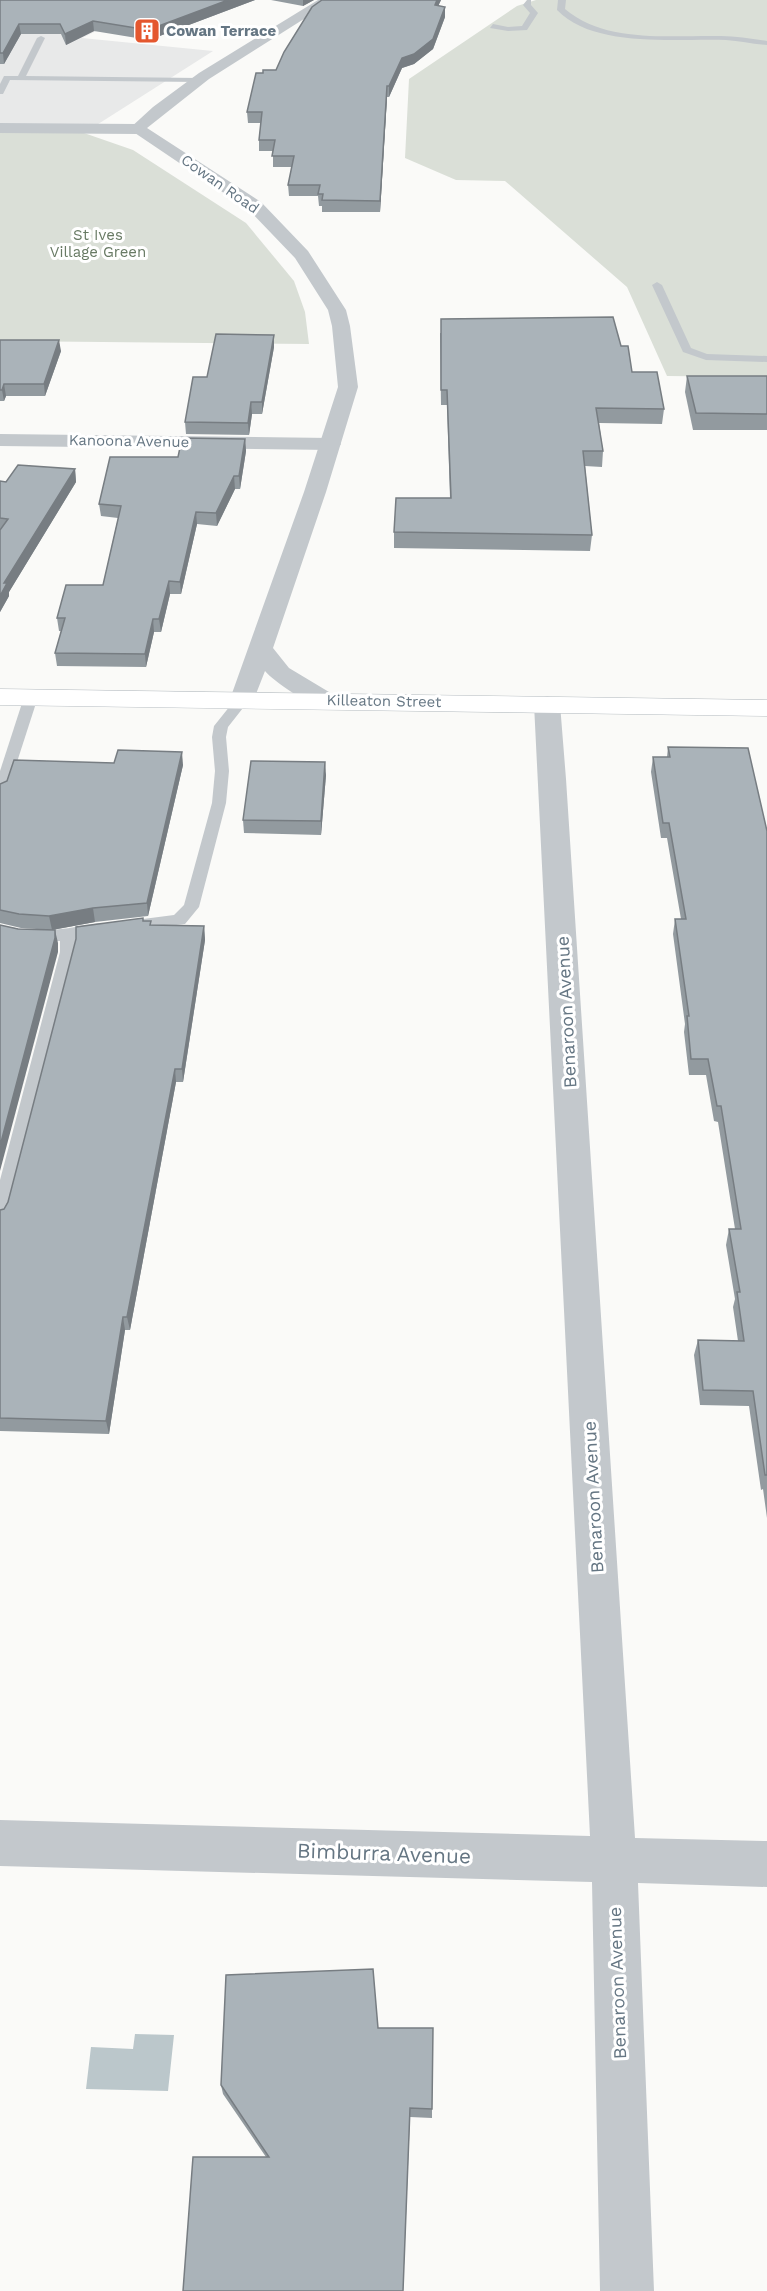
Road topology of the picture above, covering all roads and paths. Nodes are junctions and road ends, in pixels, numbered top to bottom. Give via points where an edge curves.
1 (327, 0) edge
2 (568, 0) edge
3 (528, 2) dead end
4 (561, 3) edge
5 (493, 26) dead end
6 (41, 38) edge
7 (767, 43) edge
8 (21, 78) junction
9 (199, 80) junction
10 (0, 92) edge
11 (0, 128) edge
12 (137, 129) junction
13 (657, 285) dead end
14 (767, 359) edge
15 (0, 440) edge
16 (331, 444) junction
17 (261, 649) junction
18 (0, 697) edge
19 (31, 697) junction
20 (243, 699) junction
21 (326, 700) junction
22 (547, 704) junction
23 (767, 708) edge
24 (0, 793) edge
25 (0, 930) edge
26 (68, 935) junction
27 (0, 1215) edge
28 (0, 1843) edge
29 (614, 1860) junction
30 (767, 1864) edge
31 (627, 2291) edge

1 - 9 street
2 - 4 lane
3 - 5 lane via 534,13 524,28
4 - 7 lane via 564,13 572,19 605,31 672,39 730,38
6 - 8 lane
8 - 9 lane
8 - 10 lane via 8,78
9 - 12 street
11 - 12 street
12 - 16 street, Cowan Road via 255,206 302,255 322,285 337,310 348,387
13 - 14 lane via 687,350 706,357
15 - 16 street, Kanoona Avenue
16 - 17 street, Cowan Road
17 - 20 street, Cowan Road
17 - 21 street via 280,673
18 - 19 main road, Killeaton Street
19 - 20 main road, Killeaton Street
19 - 24 lane
20 - 21 main road, Killeaton Street
20 - 26 lane via 221,726 219,803 187,914 179,920
21 - 22 main road, Killeaton Street
22 - 23 main road, Killeaton Street
22 - 29 street, Benaroon Avenue
25 - 26 lane via 21,935
26 - 27 lane via 69,952
28 - 29 street, Bimburra Avenue
29 - 30 street, Bimburra Avenue
29 - 31 street, Benaroon Avenue

